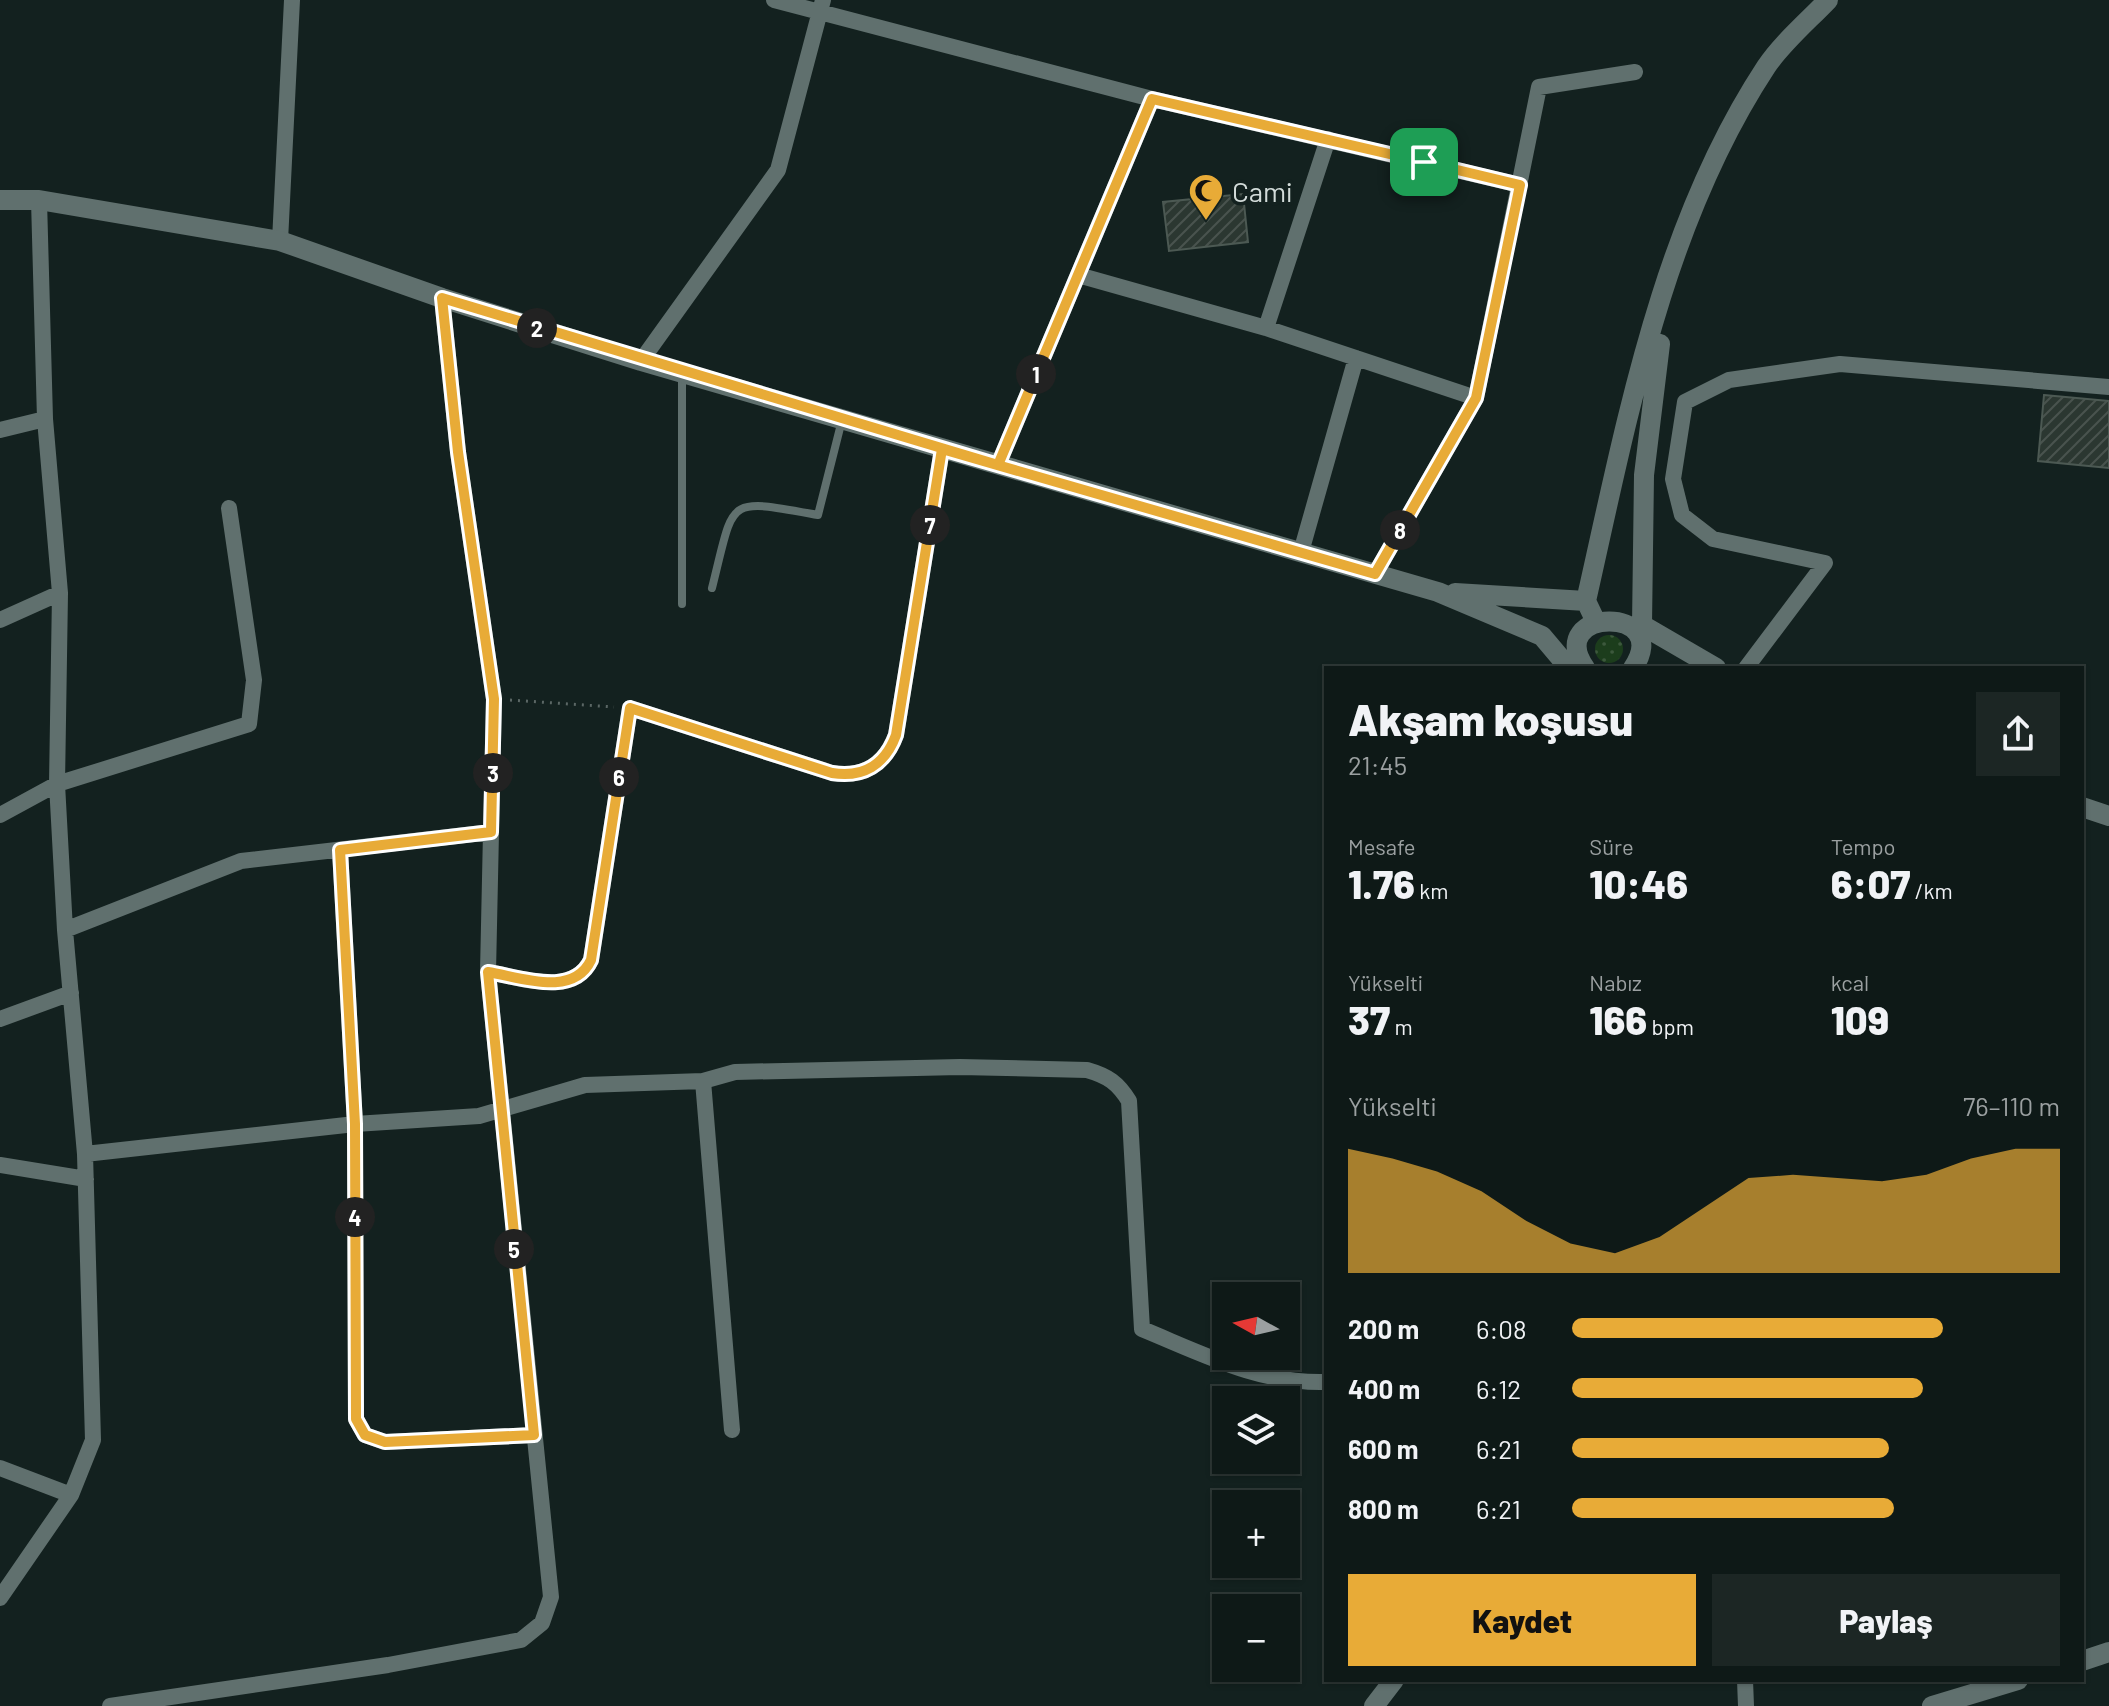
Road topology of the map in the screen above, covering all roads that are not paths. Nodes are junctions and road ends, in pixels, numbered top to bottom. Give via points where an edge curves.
1 (292, 0) edge
2 (774, 0) edge
3 (1828, 0) edge
4 (822, 6) edge
5 (1635, 72) dead end
6 (1152, 99) junction
7 (1328, 139) junction
8 (1520, 185) junction
9 (0, 200) edge
10 (39, 200) junction
11 (280, 241) junction
12 (1669, 273) junction
13 (1078, 275) junction
14 (442, 298) junction
15 (1266, 328) junction
16 (1356, 358) junction
17 (641, 361) junction
18 (682, 372) junction
19 (2109, 387) edge
20 (1476, 398) junction
21 (45, 419) junction
22 (842, 420) junction
23 (0, 430) edge
24 (942, 449) junction
25 (998, 465) junction
26 (229, 508) dead end
27 (1301, 552) junction
28 (1375, 574) junction
29 (712, 588) dead end
30 (1438, 592) junction
31 (60, 593) junction
32 (1586, 601) junction
33 (682, 604) dead end
34 (0, 620) edge
35 (1596, 622) junction
36 (1638, 628) junction
37 (1577, 666) edge
38 (1578, 666) edge
39 (1634, 666) edge
40 (1712, 666) edge
41 (1748, 666) edge
42 (57, 784) junction
43 (2084, 808) edge
44 (0, 815) edge
45 (2109, 816) edge
46 (491, 832) junction
47 (340, 850) junction
48 (65, 930) junction
49 (488, 972) junction
50 (71, 993) junction
51 (0, 1019) edge
52 (703, 1081) junction
53 (499, 1110) junction
54 (355, 1124) junction
55 (85, 1154) junction
56 (0, 1165) edge
57 (86, 1179) junction
58 (1324, 1382) edge
59 (732, 1430) dead end
60 (534, 1435) junction
61 (0, 1468) edge
62 (71, 1495) junction
63 (0, 1598) edge
64 (2109, 1652) edge
65 (2084, 1660) edge
66 (1392, 1682) edge
67 (1745, 1682) edge
68 (2011, 1682) edge
69 (110, 1706) edge
70 (1374, 1706) edge
71 (1746, 1706) edge
72 (1932, 1706) edge

1 - 11 street
2 - 4 street
3 - 12 street via 1768,65 1711,165
4 - 6 street
4 - 17 street via 778,170
5 - 8 street via 1539,87
6 - 7 street
6 - 13 street
7 - 8 street
7 - 15 street
8 - 20 street
9 - 10 street
10 - 11 street
10 - 21 street
11 - 14 street
12 - 32 street
12 - 36 street via 1644,475
13 - 15 street
13 - 25 street
14 - 17 street
14 - 46 street via 494,699
15 - 16 street
16 - 20 street
16 - 27 street
17 - 18 street
18 - 22 street
18 - 33 lane
19 - 41 street via 1840,364 1729,380 1685,402 1673,479 1682,515 1713,539 1825,563
20 - 28 street
21 - 23 street
21 - 31 street
22 - 24 street
22 - 29 lane via 818,515 753,503 738,509 727,526
24 - 25 street
24 - 49 street via 896,735 882,761 860,773 832,773 630,708 586,970 559,983
25 - 27 street
26 - 42 street via 254,680 249,724
27 - 28 street
28 - 30 street
30 - 32 street
30 - 37 street via 1542,636
31 - 34 street
31 - 42 street
32 - 35 street
35 - 36 street via 1614,619
35 - 38 street via 1582,635
36 - 39 street
36 - 40 street
42 - 44 street
42 - 48 street
43 - 45 street
46 - 47 street
46 - 49 street
47 - 48 street via 241,861
47 - 54 street
48 - 50 street
49 - 53 street
50 - 51 street
50 - 55 street
52 - 53 street via 585,1085
52 - 58 street via 735,1072 960,1067 1087,1070 1107,1076 1129,1101 1142,1329 1250,1373
52 - 59 street
53 - 54 street via 479,1116
53 - 60 street
54 - 55 street
54 - 60 street via 360,1428 375,1441 385,1442
55 - 57 street
56 - 57 street
57 - 62 street via 93,1440
60 - 69 street via 551,1597 533,1633 521,1640 388,1665
61 - 62 street
62 - 63 street
64 - 65 street
66 - 70 street
67 - 71 street
68 - 72 street

